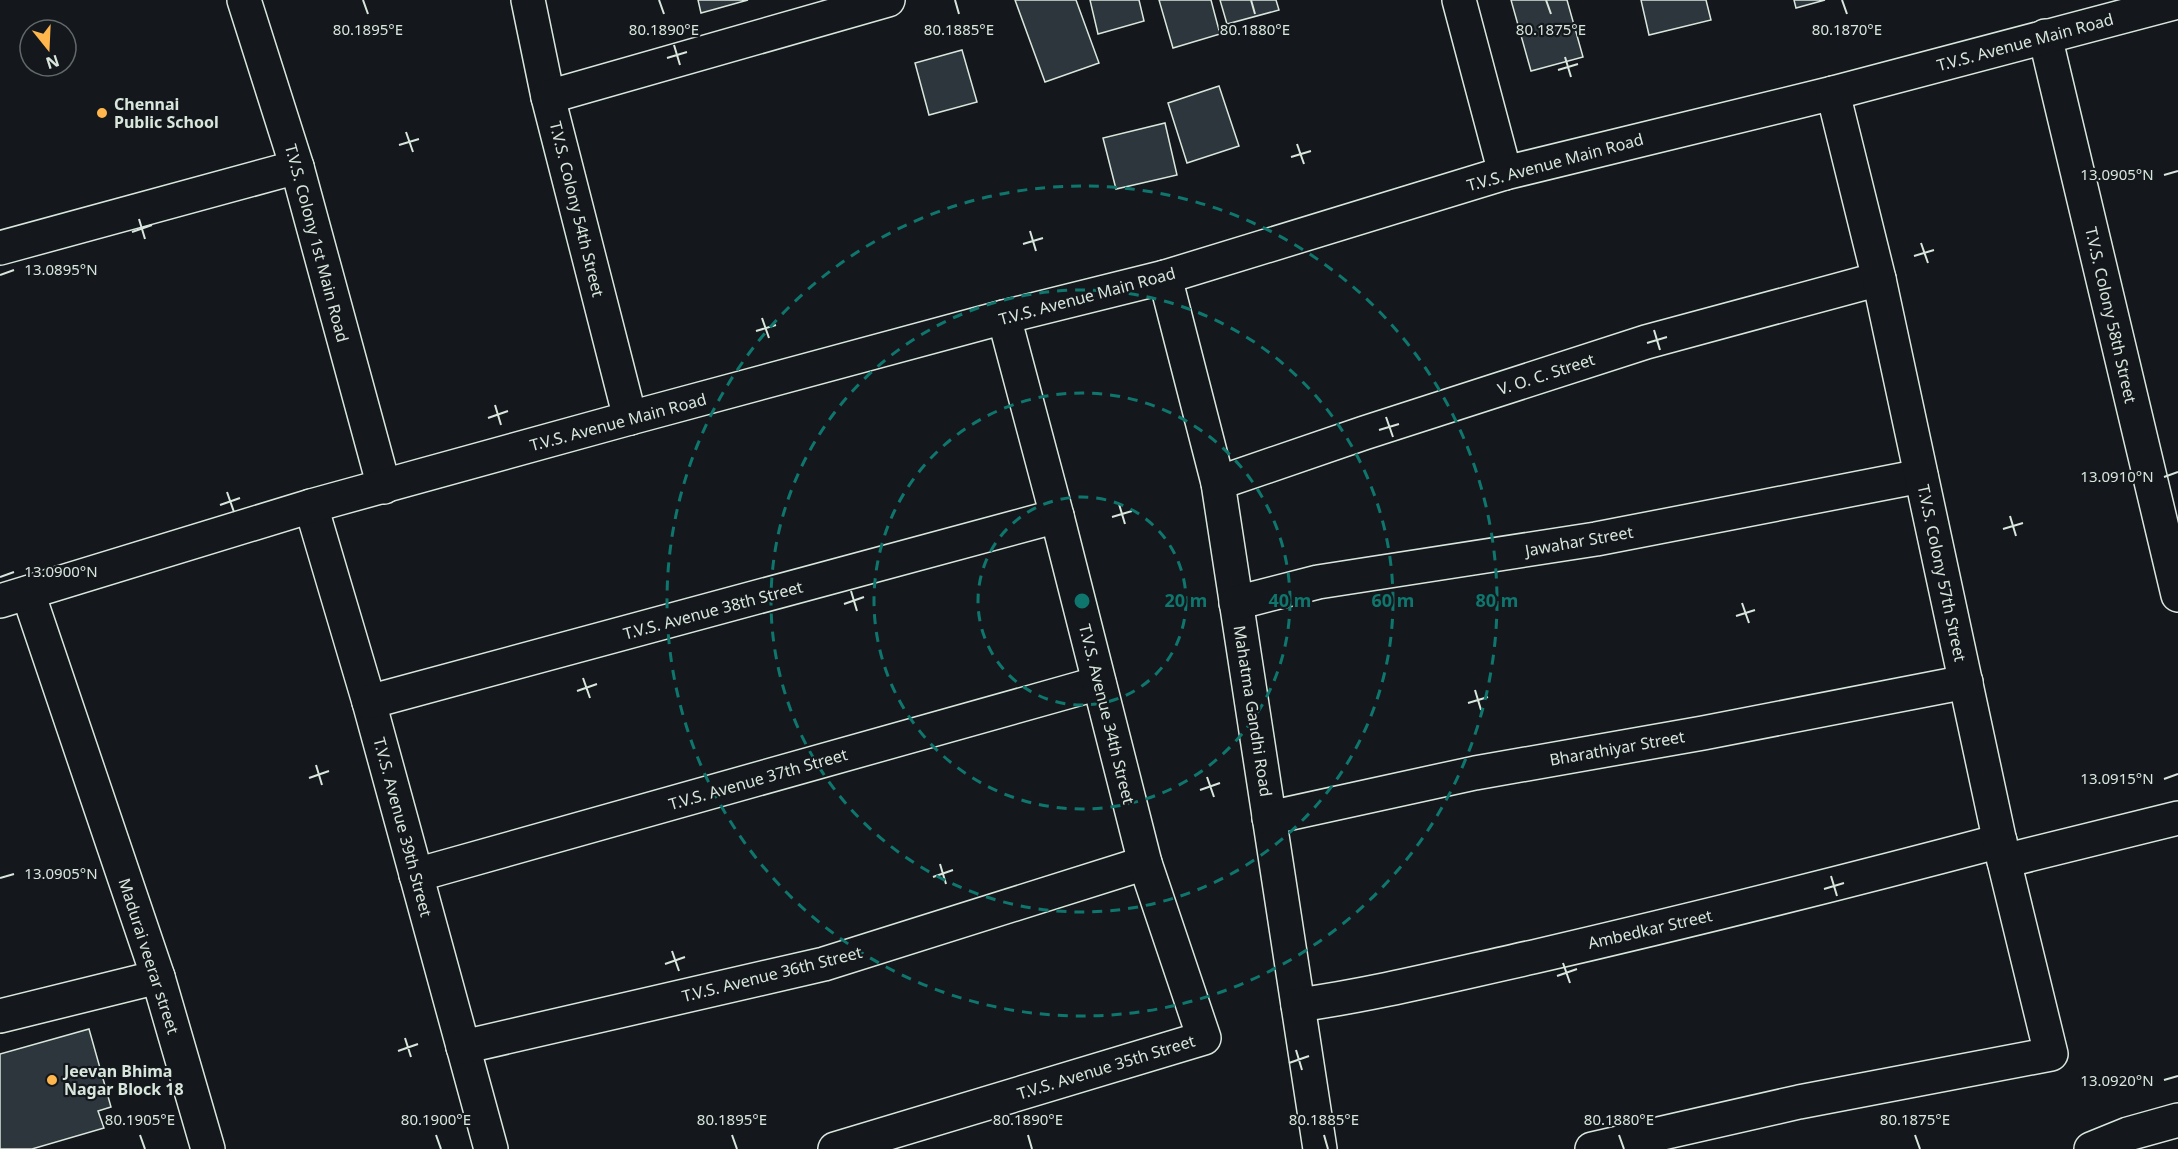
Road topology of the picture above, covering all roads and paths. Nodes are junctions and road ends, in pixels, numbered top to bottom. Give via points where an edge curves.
1 (244, 0) edge
2 (528, 0) edge
3 (888, 0) edge
4 (1459, 0) edge
5 (2178, 2) edge
6 (2045, 36) junction
7 (1833, 93) junction
8 (548, 97) junction
9 (297, 167) junction
10 (1505, 173) junction
11 (0, 248) edge
12 (1165, 276) junction
13 (1879, 279) junction
14 (1004, 317) junction
15 (630, 418) junction
16 (1921, 476) junction
17 (1218, 483) junction
18 (384, 487) junction
19 (311, 506) junction
20 (1057, 516) junction
21 (2178, 595) edge
22 (14, 597) edge
23 (1236, 603) junction
24 (1966, 682) junction
25 (1099, 683) junction
26 (369, 702) junction
27 (1269, 818) junction
28 (2178, 818) edge
29 (2002, 851) junction
30 (1145, 863) junction
31 (416, 875) junction
32 (158, 977) junction
33 (1298, 1005) junction
34 (0, 1016) edge
35 (1204, 1038) joint
36 (463, 1047) junction
37 (2178, 1120) edge
38 (2129, 1141) edge
39 (207, 1149) edge
40 (491, 1149) edge
41 (835, 1149) edge
42 (1320, 1149) edge
43 (1592, 1149) edge
44 (2091, 1149) edge

1 - 9 street, T.V.S. Colony 1st Main Road
2 - 8 street, T.V.S. Colony 54th Street
3 - 8 street
4 - 10 street
5 - 6 street, T.V.S. Avenue Main Road
6 - 7 street, T.V.S. Avenue Main Road
6 - 21 street, T.V.S. Colony 58th Street
7 - 10 street, T.V.S. Avenue Main Road
7 - 13 street, T.V.S. Colony 57th Street
8 - 15 street, T.V.S. Colony 54th Street
9 - 11 street
9 - 18 street, T.V.S. Colony 1st Main Road
10 - 12 street, T.V.S. Avenue Main Road
12 - 14 street, T.V.S. Avenue Main Road
12 - 17 street, Mahatma Gandhi Road
13 - 16 street, T.V.S. Colony 57th Street
13 - 17 street, V. O. C. Street via 1646,342
14 - 15 street, T.V.S. Avenue Main Road
14 - 20 street, T.V.S. Avenue 34th Street
15 - 18 street, T.V.S. Avenue Main Road
16 - 23 street, Jawahar Street via 1596,539 1318,582
16 - 24 street, T.V.S. Colony 57th Street
17 - 23 street, Mahatma Gandhi Road
18 - 19 street, T.V.S. Avenue Main Road
19 - 22 street, T.V.S. Avenue Main Road
19 - 26 street, T.V.S. Avenue 39th Street
20 - 25 street, T.V.S. Avenue 34th Street
20 - 26 street, T.V.S. Avenue 38th Street
22 - 32 street, Madurai veerar street
23 - 27 street, Mahatma Gandhi Road
24 - 27 street, Bharathiyar Street via 1475,773
24 - 29 street, T.V.S. Colony 57th Street
25 - 30 street, T.V.S. Avenue 34th Street
25 - 31 street, T.V.S. Avenue 37th Street
26 - 31 street, T.V.S. Avenue 39th Street
27 - 33 street, Mahatma Gandhi Road
28 - 29 street, Ambedkar Street
29 - 33 street, Ambedkar Street via 1340,999
29 - 43 street, T.V.S. Colony 57th Street via 2050,1054 1799,1102
30 - 35 street, T.V.S. Avenue 34th Street
30 - 36 street, T.V.S. Avenue 36th Street via 824,964
31 - 36 street, T.V.S. Avenue 39th Street
32 - 34 street
32 - 39 street, Madurai veerar street
33 - 42 street, Mahatma Gandhi Road
35 - 41 street, T.V.S. Avenue 35th Street
36 - 40 street, T.V.S. Avenue 39th Street
37 - 38 street
38 - 44 street

